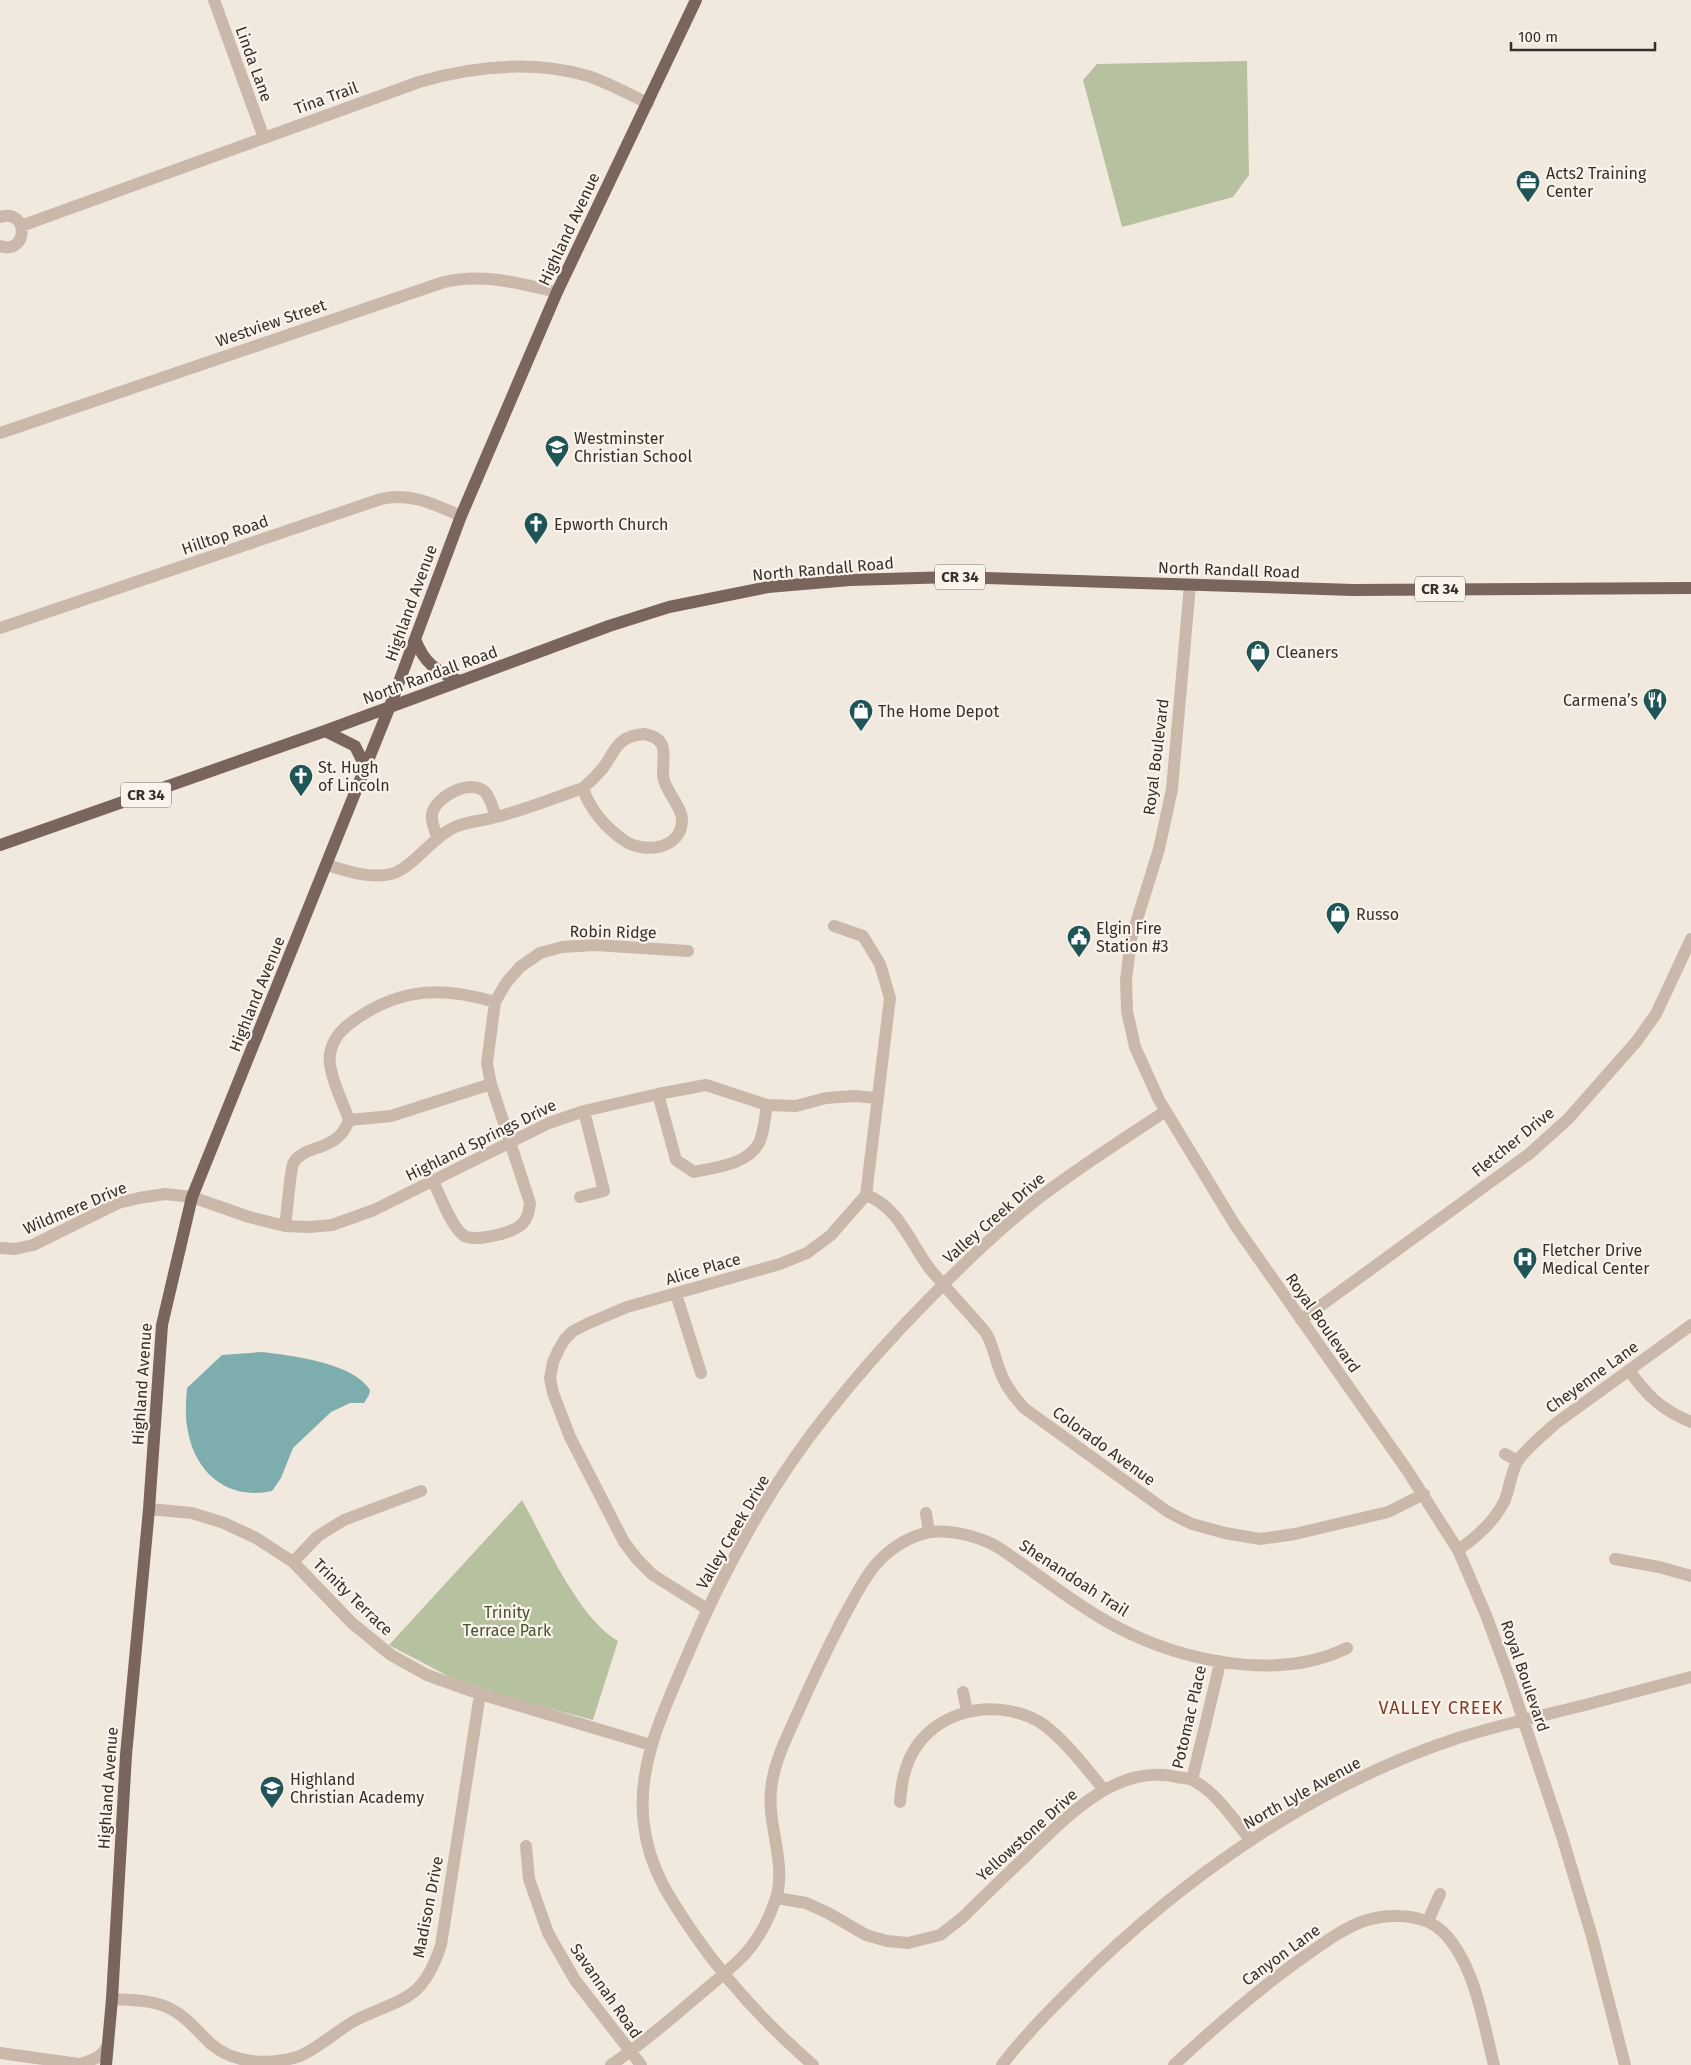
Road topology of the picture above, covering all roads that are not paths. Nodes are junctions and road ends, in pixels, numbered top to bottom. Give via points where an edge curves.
1 (214, 0) edge
2 (696, 0) edge
3 (648, 103) junction
4 (264, 138) junction
5 (0, 217) edge
6 (22, 226) junction
7 (0, 246) edge
8 (557, 292) junction
9 (0, 434) edge
10 (460, 516) junction
11 (1190, 585) junction
12 (1691, 588) edge
13 (1, 625) edge
14 (415, 639) junction
15 (459, 681) junction
16 (390, 706) junction
17 (324, 731) junction
18 (366, 768) junction
19 (583, 788) junction
20 (496, 817) junction
21 (437, 837) junction
22 (0, 844) edge
23 (327, 865) junction
24 (834, 926) dead end
25 (1691, 940) edge
26 (688, 951) dead end
27 (495, 1002) junction
28 (491, 1084) junction
29 (658, 1094) junction
30 (877, 1098) junction
31 (767, 1105) junction
32 (584, 1111) junction
33 (1166, 1111) junction
34 (349, 1120) junction
35 (510, 1142) junction
36 (433, 1181) junction
37 (866, 1195) junction
38 (192, 1197) junction
39 (580, 1197) dead end
40 (285, 1226) junction
41 (0, 1248) edge
42 (944, 1284) junction
43 (676, 1294) junction
44 (1301, 1320) junction
45 (1691, 1325) edge
46 (1629, 1370) junction
47 (701, 1373) dead end
48 (1691, 1422) edge
49 (1506, 1454) dead end
50 (1518, 1460) junction
51 (421, 1491) dead end
52 (1424, 1494) junction
53 (149, 1509) junction
54 (926, 1513) dead end
55 (929, 1532) junction
56 (1458, 1550) junction
57 (1616, 1558) dead end
58 (293, 1562) junction
59 (1691, 1576) edge
60 (707, 1610) junction
61 (1347, 1648) dead end
62 (1219, 1661) junction
63 (1691, 1677) edge
64 (963, 1692) dead end
65 (480, 1694) junction
66 (967, 1711) junction
67 (1523, 1719) junction
68 (651, 1745) junction
69 (1192, 1780) junction
70 (1104, 1790) junction
71 (900, 1802) dead end
72 (1251, 1840) junction
73 (526, 1846) dead end
74 (1440, 1894) dead end
75 (777, 1898) junction
76 (1428, 1921) junction
77 (723, 1974) junction
78 (112, 1999) junction
79 (108, 2045) junction
80 (629, 2052) junction
81 (0, 2053) edge
82 (84, 2064) edge
83 (106, 2065) edge
84 (611, 2065) edge
85 (640, 2065) edge
86 (812, 2065) edge
87 (1002, 2065) edge
88 (1174, 2065) edge
89 (1494, 2065) edge
90 (1625, 2065) edge

1 - 4 street, Linda Lane
2 - 3 main road, Highland Avenue
3 - 4 street, Tina Trail via 580,74 538,67 500,67 419,82
3 - 8 main road, Highland Avenue
4 - 6 street, Tina Trail
5 - 6 street via 12,216
6 - 7 street via 18,242 9,247
8 - 9 street, Westview Street via 492,278 444,282
8 - 10 main road, Highland Avenue
10 - 13 street, Hilltop Road via 418,499 394,496 381,499
10 - 14 main road, Highland Avenue
11 - 12 main road, North Randall Road / CR 34 via 1353,590
11 - 15 main road, North Randall Road / CR 34 via 953,577 850,580 768,587 669,607
11 - 33 street, Royal Boulevard via 1172,789 1159,849 1131,939 1126,980 1128,1018 1135,1047
14 - 15 main road via 421,654 441,673
14 - 16 main road, Highland Avenue
15 - 16 main road, North Randall Road / CR 34
16 - 17 main road, North Randall Road / CR 34
16 - 18 main road, Highland Avenue
17 - 18 main road via 355,746
17 - 22 main road, North Randall Road / CR 34
18 - 23 main road, Highland Avenue
19 - 19 street via 604,766 620,741 638,734 654,737 663,748 667,790 682,817 679,834 670,844 659,847 642,847 627,842 599,816 588,802
19 - 20 street
20 - 21 street via 462,824
20 - 21 street via 485,792 476,787 465,788 444,796 436,804 432,816
21 - 23 street via 404,868 394,873 369,876
23 - 38 main road, Highland Avenue
24 - 30 street via 862,936 880,964 890,998
25 - 44 street, Fletcher Drive via 1651,1021 1568,1119 1530,1154
26 - 27 street, Robin Ridge via 595,945 562,947 540,953 520,967
27 - 28 street, Robin Ridge via 486,1063
27 - 34 street via 451,993 403,995 387,1000 342,1029 333,1041 329,1056
28 - 34 street via 391,1116
28 - 35 street, Robin Ridge
29 - 31 street, Highland Springs Drive via 706,1085
29 - 31 street via 676,1160 694,1172 742,1159 752,1153 760,1142
29 - 32 street, Highland Springs Drive
30 - 31 street, Highland Springs Drive via 855,1096 826,1098 796,1106
30 - 37 street
32 - 35 street, Highland Springs Drive
32 - 39 street via 604,1191
33 - 42 street, Valley Creek Drive via 1090,1160 1039,1198
33 - 44 street, Royal Boulevard via 1235,1225
34 - 40 street via 339,1138 302,1156 294,1164
35 - 36 street, Highland Springs Drive
35 - 36 street, Robin Ridge via 530,1203 528,1214 516,1228 478,1239 463,1235
36 - 40 street, Highland Springs Drive via 355,1218 332,1225
37 - 42 street, Colorado Avenue via 879,1200 894,1214 918,1252
37 - 43 street, Alice Place via 831,1235 807,1253
38 - 40 street, Highland Springs Drive
38 - 41 street, Wildmere Drive via 173,1194 133,1199 33,1245
38 - 53 main road, Highland Avenue via 162,1325
42 - 52 street, Colorado Avenue via 986,1333 1010,1392 1024,1408 1168,1512 1192,1524 1260,1539 1388,1512
42 - 60 street, Valley Creek Drive via 890,1338 825,1415 754,1523
43 - 47 street
43 - 60 street, Alice Place via 627,1307 573,1331 558,1348 550,1378 570,1436 624,1542 653,1575
44 - 52 street, Royal Boulevard
45 - 46 street, Cheyenne Lane
46 - 48 street via 1658,1404
46 - 50 street, Cheyenne Lane via 1555,1424
49 - 50 street
50 - 56 street, Cheyenne Lane via 1505,1500 1495,1517
51 - 58 street via 344,1520 318,1536
52 - 56 street, Royal Boulevard
53 - 58 street, Trinity Terrace via 192,1512 224,1523 256,1538
53 - 78 main road, Highland Avenue via 126,1755
54 - 55 street
55 - 62 street, Shenandoah Trail via 952,1533 990,1543 1103,1620 1169,1650
55 - 75 street, Shenandoah Trail via 917,1535 894,1549 871,1570 825,1653 781,1752 774,1772 770,1805 778,1870
56 - 67 street, Royal Boulevard via 1486,1615
57 - 59 street
58 - 65 street, Trinity Terrace via 352,1623 391,1655 427,1675
60 - 68 street, Valley Creek Drive
61 - 62 street, Shenandoah Trail via 1316,1660 1286,1664
62 - 69 street, Potomac Place
63 - 67 street, North Lyle Avenue
64 - 66 street
65 - 68 street, Trinity Terrace
65 - 78 street, Madison Drive via 441,1946 431,1972 420,1988 410,1996 356,2020 306,2053 266,2063 243,2060 220,2050 166,2007 136,2000
66 - 70 street via 1011,1712 1038,1722 1052,1731
66 - 71 street via 952,1717 925,1737 906,1767
67 - 72 street, North Lyle Avenue via 1421,1751 1312,1804
67 - 90 street, Royal Boulevard via 1585,1912
68 - 77 street, Valley Creek Drive via 642,1794 644,1826 651,1856 661,1884
69 - 70 street, Yellowstone Drive via 1167,1774 1142,1776
69 - 72 street, Yellowstone Drive via 1222,1805
70 - 75 street, Yellowstone Drive via 1072,1814 940,1935 908,1942 887,1941 866,1935 806,1904
72 - 87 street, North Lyle Avenue via 1193,1881 1108,1953 1046,2014
73 - 80 street, Savannah Road via 530,1879 548,1933 575,1980
74 - 76 street
75 - 77 street, Shenandoah Trail via 746,1954
76 - 88 street, Canyon Lane via 1414,1917 1380,1917 1346,1929 1257,1991
76 - 89 street via 1452,1943 1468,1970
77 - 80 street, Shenandoah Trail
77 - 86 street, Valley Creek Drive via 786,2042
78 - 79 main road, Highland Avenue
79 - 82 street via 99,2058
79 - 83 main road, Highland Avenue
80 - 84 street, Shenandoah Trail
80 - 85 street, Savannah Road
81 - 82 street

